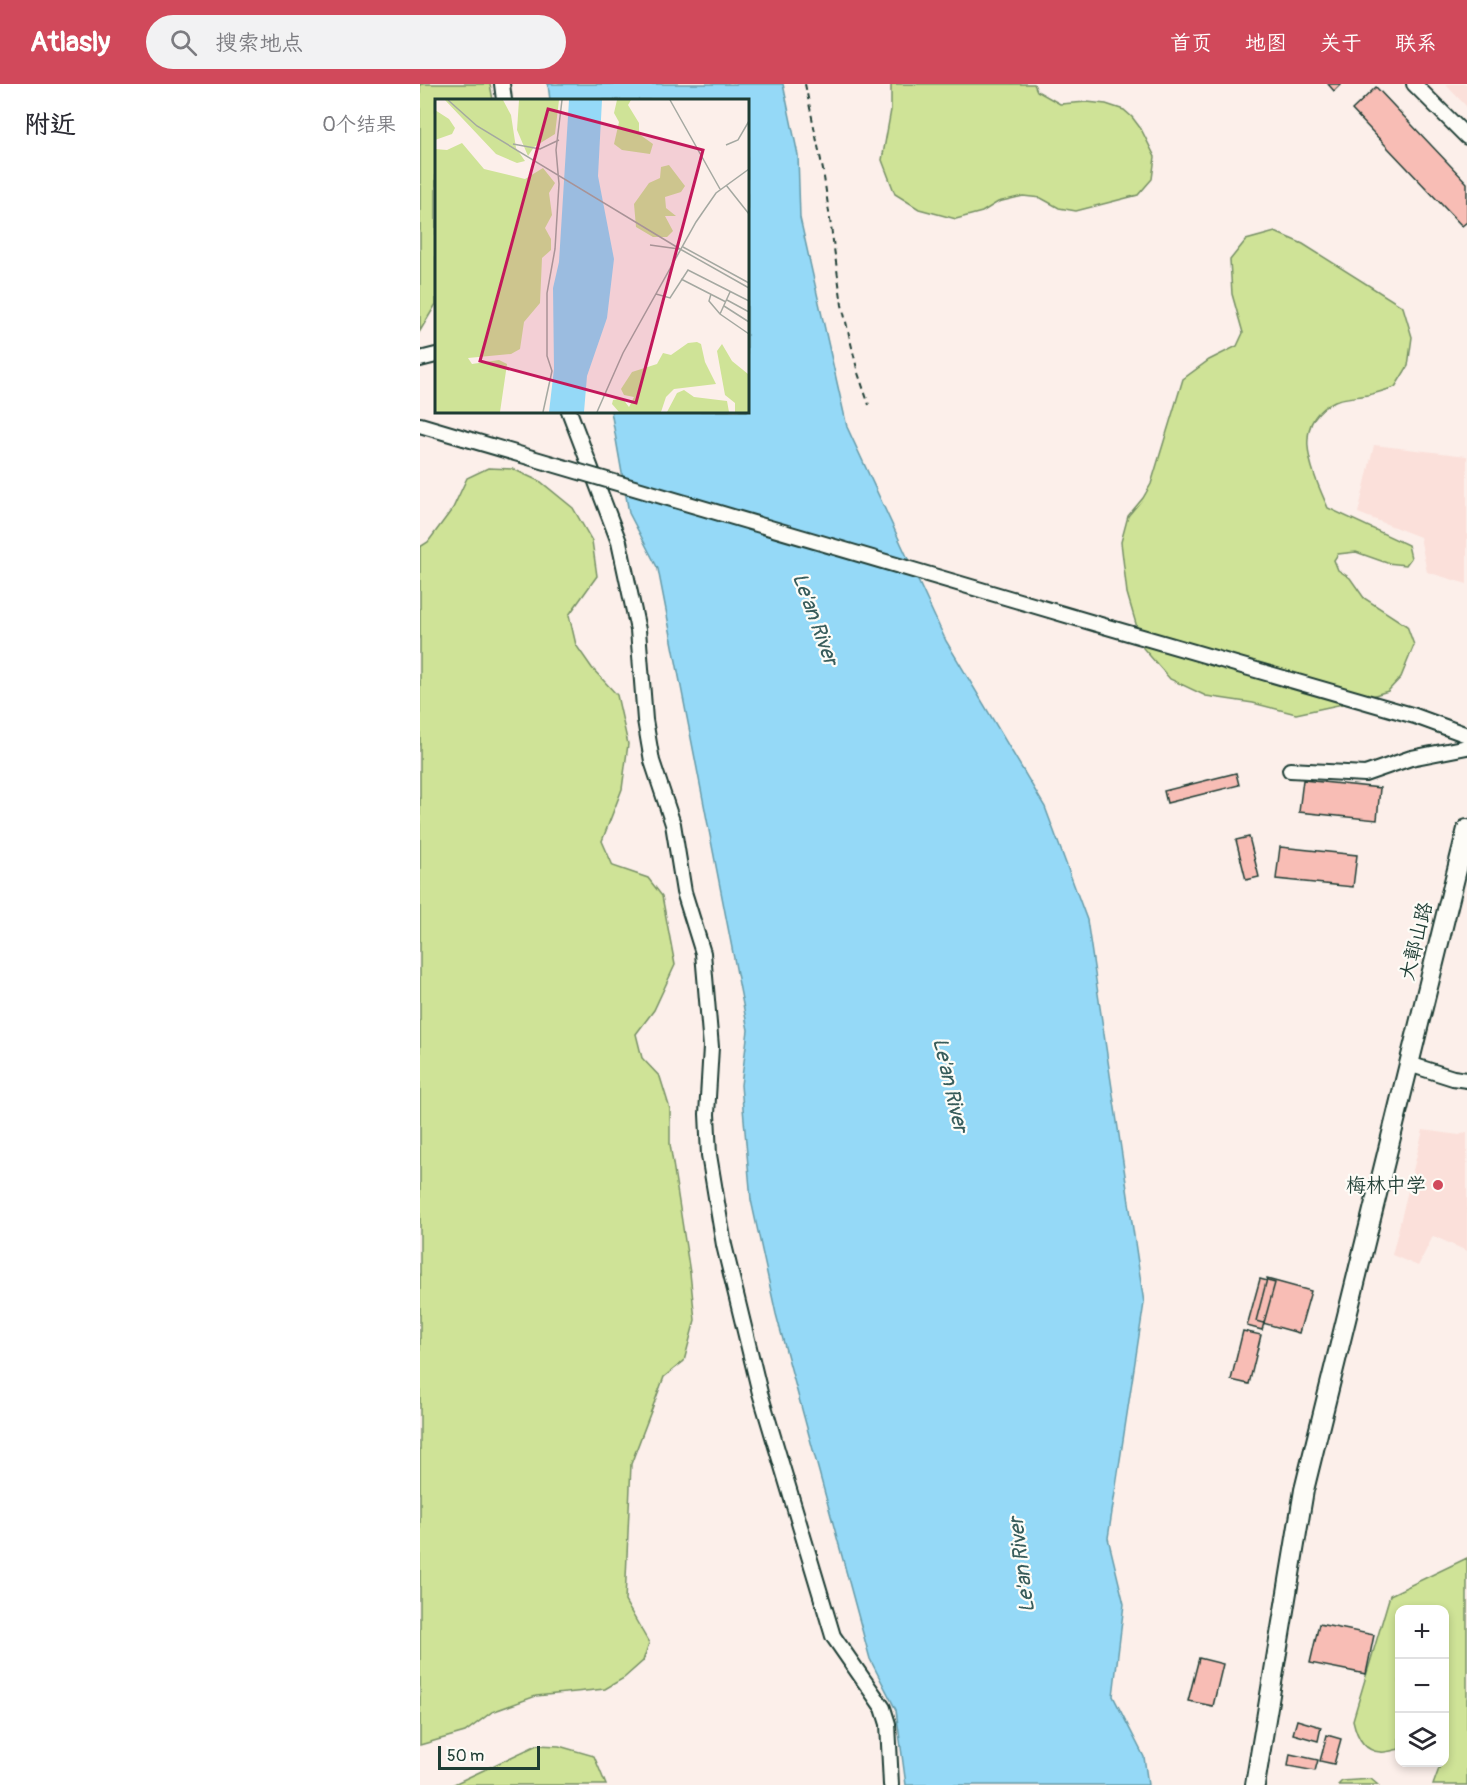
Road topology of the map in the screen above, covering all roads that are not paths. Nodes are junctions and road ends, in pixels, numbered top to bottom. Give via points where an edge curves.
1 (502, 84) edge
2 (1414, 84) edge
3 (504, 99) edge
4 (1467, 137) edge
5 (435, 355) edge
6 (420, 359) edge
7 (569, 412) edge
8 (420, 425) edge
9 (1467, 735) edge
10 (1467, 747) edge
11 (1290, 770) dead end
12 (1467, 829) edge
13 (1409, 1064) junction
14 (1467, 1080) edge
15 (891, 1785) edge
16 (1255, 1785) edge

1 - 3 street
2 - 4 street
5 - 6 street
7 - 15 street via 619,542 638,630 652,761 673,824 684,892 703,953 711,1047 709,1155 726,1256 759,1393 833,1636 883,1708 888,1725
8 - 9 street, bridge via 1415,716
10 - 11 street via 1411,758 1365,774
12 - 13 main road, 大鄣山路
13 - 14 street
13 - 16 main road, 大鄣山路 via 1304,1490

